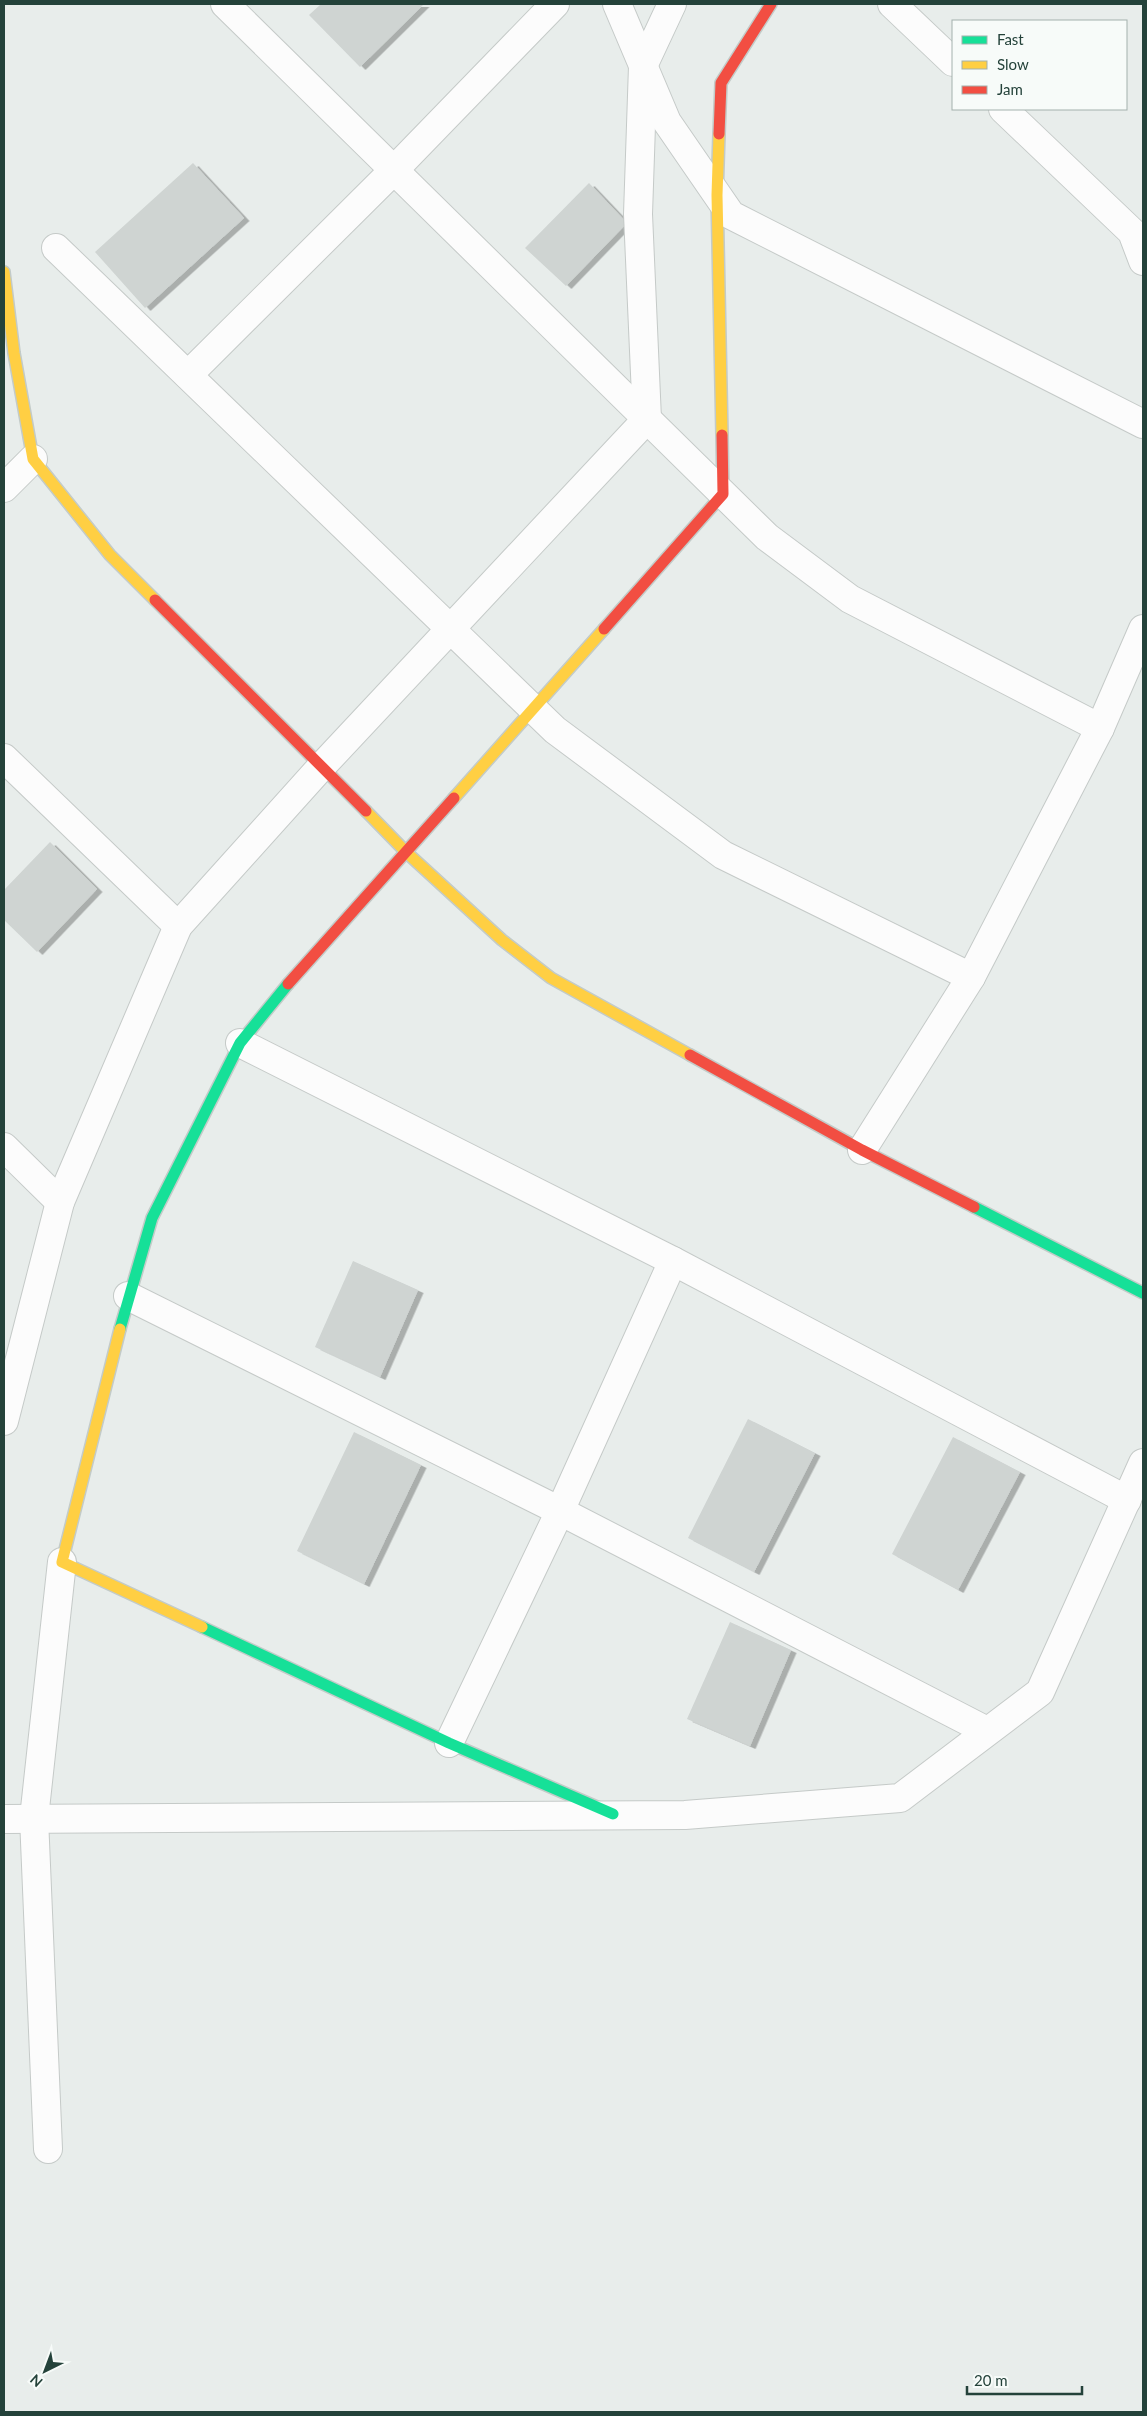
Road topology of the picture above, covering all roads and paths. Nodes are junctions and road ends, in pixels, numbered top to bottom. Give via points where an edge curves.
1 (224, 4) edge
2 (555, 4) edge
3 (617, 4) edge
4 (672, 4) edge
5 (771, 4) edge
6 (892, 4) edge
7 (952, 61) edge
8 (643, 66) junction
9 (1004, 110) edge
10 (394, 170) junction
11 (717, 195) junction
12 (56, 248) dead end
13 (1143, 260) edge
14 (4, 272) edge
15 (188, 375) junction
16 (647, 419) junction
17 (1143, 424) edge
18 (33, 459) junction
19 (4, 488) edge
20 (723, 494) junction
21 (1143, 629) edge
22 (452, 630) junction
23 (534, 710) junction
24 (1100, 728) junction
25 (4, 758) edge
26 (322, 766) junction
27 (406, 852) junction
28 (178, 926) junction
29 (972, 977) junction
30 (240, 1043) junction
31 (4, 1147) edge
32 (862, 1150) junction
33 (60, 1202) junction
34 (673, 1261) junction
35 (1143, 1293) edge
36 (128, 1296) junction
37 (4, 1422) edge
38 (1143, 1463) edge
39 (1127, 1500) junction
40 (560, 1511) junction
41 (62, 1562) junction
42 (987, 1731) junction
43 (449, 1743) junction
44 (613, 1814) junction
45 (34, 1818) junction
46 (4, 1819) edge
47 (48, 2149) dead end

1 - 10 street
2 - 10 street
3 - 8 street
4 - 8 street
5 - 11 street via 721,83
6 - 7 street
8 - 11 street via 667,122
8 - 16 street via 638,214
9 - 13 street via 1132,232
10 - 15 street
10 - 16 street
11 - 17 street via 731,215
11 - 20 street
12 - 15 street
14 - 18 street via 14,353
15 - 22 street
16 - 20 street
16 - 22 street
18 - 19 street
18 - 26 street via 110,555
20 - 23 street
20 - 24 street via 767,537 850,599
21 - 24 street
22 - 23 street
22 - 26 street
23 - 27 street
23 - 29 street via 555,730 723,854
24 - 29 street
25 - 28 street
26 - 27 street
26 - 28 street
27 - 30 street via 291,980
27 - 32 street via 502,940 551,978
28 - 33 street
29 - 32 street
30 - 34 street
30 - 36 street via 152,1218
31 - 33 street
32 - 35 street
33 - 37 street
34 - 39 street
34 - 40 street
36 - 40 street
36 - 41 street
38 - 39 street
39 - 42 street via 1040,1692
40 - 42 street
40 - 43 street
41 - 43 street
41 - 45 street
42 - 44 street via 900,1798 685,1815
43 - 44 street
44 - 45 street
45 - 46 street
45 - 47 street

